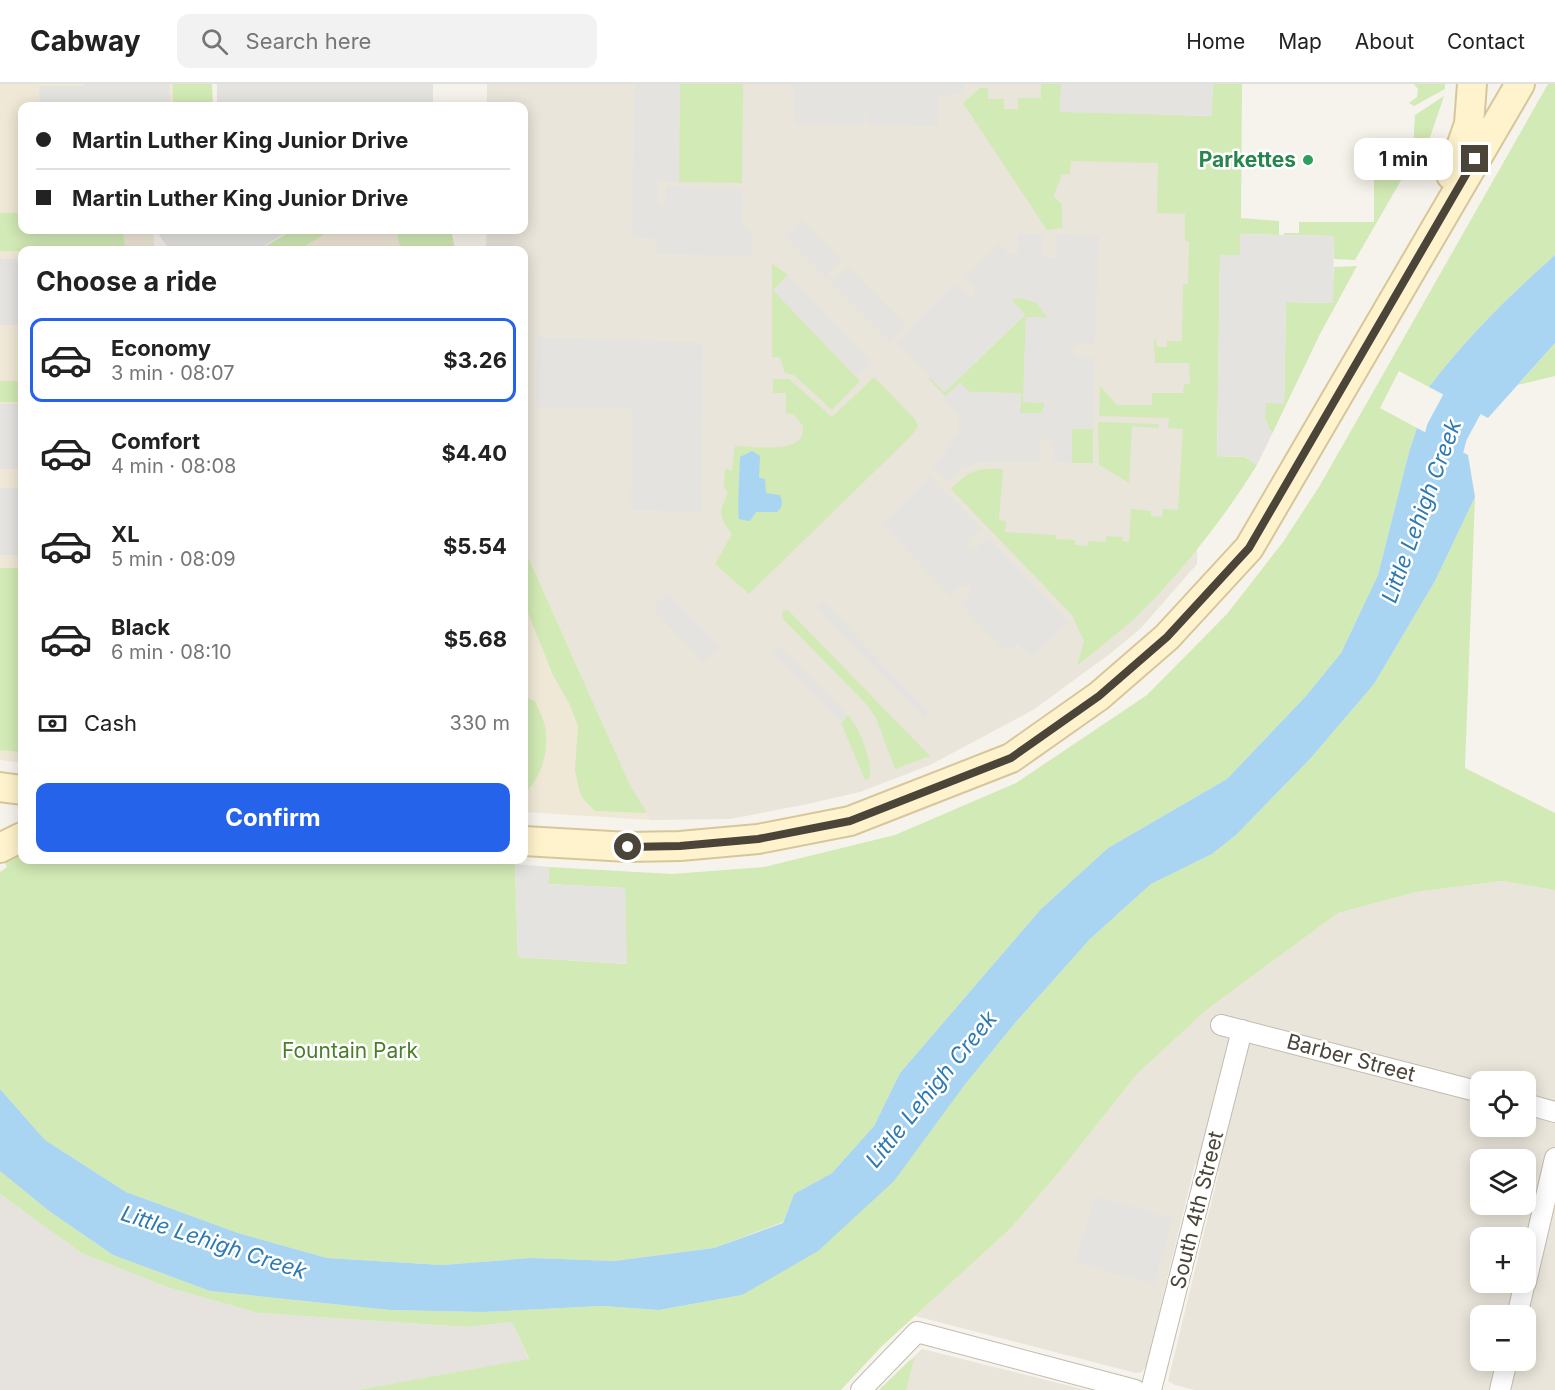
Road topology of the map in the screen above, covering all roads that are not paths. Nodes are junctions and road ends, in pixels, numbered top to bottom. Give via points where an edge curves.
1 (1472, 84) edge
2 (1520, 84) edge
3 (1397, 291) junction
4 (0, 787) edge
5 (18, 789) edge
6 (18, 839) edge
7 (528, 841) edge
8 (0, 848) edge
9 (1221, 1025) dead end
10 (1242, 1030) junction
11 (1470, 1089) edge
12 (1536, 1107) edge
13 (1555, 1112) edge
14 (1555, 1158) edge
15 (1536, 1237) edge
16 (1504, 1371) edge
17 (861, 1390) edge
18 (1135, 1390) edge
19 (1151, 1390) edge
20 (1500, 1390) edge

1 - 3 main road via 1469,124 1455,168
2 - 3 main road
3 - 7 main road via 1249,548 1167,637 1099,696 1011,758 850,821 758,839 628,847
4 - 5 main road
6 - 8 main road
9 - 10 street, Barber Street
10 - 11 street, Barber Street
10 - 19 street, South 4th Street
12 - 13 street
14 - 15 street
16 - 20 street
17 - 18 street via 917,1332

